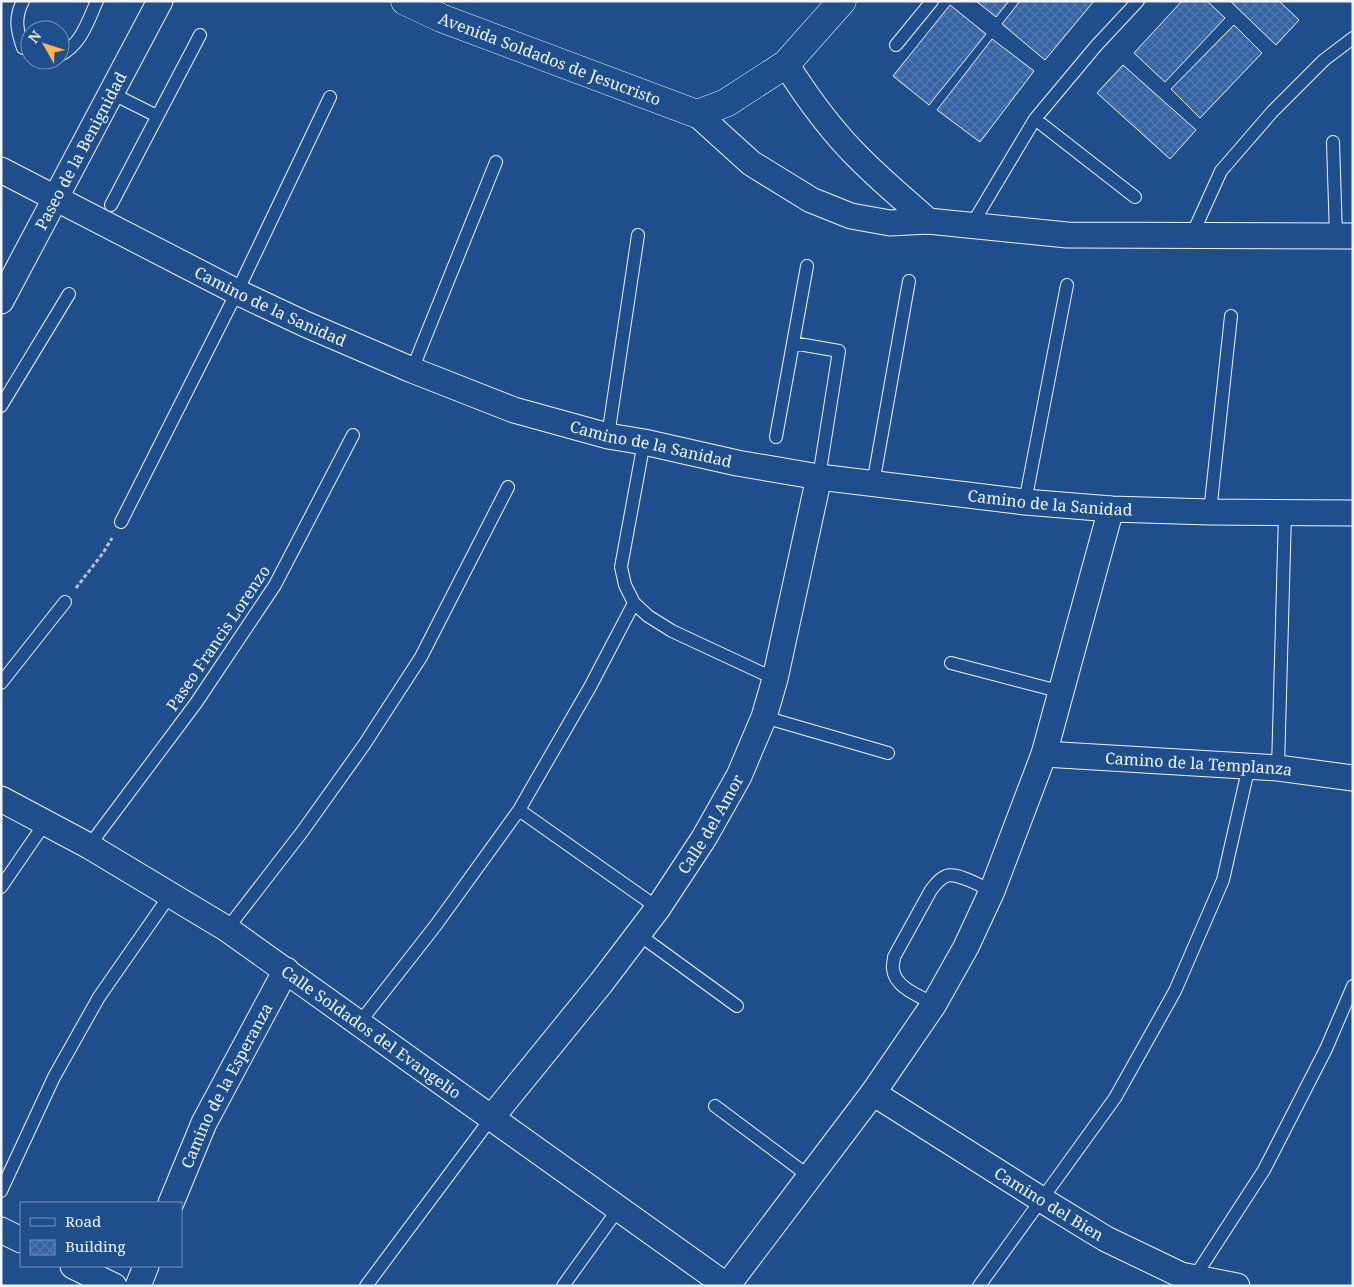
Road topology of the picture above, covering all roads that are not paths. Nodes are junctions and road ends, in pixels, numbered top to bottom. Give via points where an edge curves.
1 (23, 1) edge
2 (97, 1) edge
3 (160, 1) edge
4 (405, 1) edge
5 (842, 1) edge
6 (932, 1) edge
7 (1138, 1) edge
8 (200, 35) dead end
9 (1353, 38) edge
10 (20, 39) edge
11 (896, 45) dead end
12 (70, 49) edge
13 (786, 64) junction
14 (113, 94) junction
15 (330, 97) dead end
16 (697, 114) junction
17 (158, 116) junction
18 (1035, 119) junction
19 (1333, 142) dead end
20 (496, 162) dead end
21 (1, 170) edge
22 (1135, 197) dead end
23 (57, 198) junction
24 (111, 205) dead end
25 (928, 221) junction
26 (971, 226) junction
27 (638, 235) dead end
28 (1192, 235) junction
29 (1344, 236) edge
30 (807, 266) dead end
31 (909, 281) dead end
32 (1067, 285) dead end
33 (237, 292) junction
34 (69, 294) dead end
35 (1, 301) edge
36 (1230, 316) dead end
37 (793, 343) junction
38 (412, 370) junction
39 (1, 406) edge
40 (353, 435) dead end
41 (608, 436) junction
42 (776, 438) dead end
43 (644, 442) junction
44 (819, 477) junction
45 (873, 484) junction
46 (508, 487) dead end
47 (1025, 502) junction
48 (1111, 509) junction
49 (1210, 512) junction
50 (1285, 513) junction
51 (1353, 513) edge
52 (121, 522) road end
53 (65, 602) road end
54 (634, 603) junction
55 (951, 663) dead end
56 (775, 679) junction
57 (1, 683) edge
58 (1062, 692) junction
59 (764, 717) junction
60 (888, 753) dead end
61 (1044, 754) junction
62 (1250, 766) junction
63 (1278, 768) junction
64 (1353, 778) edge
65 (1, 799) edge
66 (519, 810) junction
67 (44, 823) junction
68 (89, 846) junction
69 (1, 887) edge
70 (992, 891) junction
71 (170, 895) junction
72 (658, 908) junction
73 (227, 929) junction
74 (638, 934) junction
75 (286, 970) junction
76 (1353, 986) edge
77 (934, 1004) junction
78 (737, 1006) dead end
79 (360, 1022) junction
80 (873, 1093) junction
81 (715, 1106) dead end
82 (492, 1118) junction
83 (810, 1177) junction
84 (1, 1191) edge
85 (1042, 1200) junction
86 (171, 1202) edge
87 (619, 1208) junction
88 (1, 1230) edge
89 (20, 1240) edge
90 (75, 1267) edge
91 (146, 1267) edge
92 (1183, 1280) edge
93 (114, 1286) edge
94 (138, 1286) edge
95 (366, 1286) edge
96 (563, 1286) edge
97 (727, 1286) edge
98 (978, 1286) edge
99 (1237, 1286) edge

1 - 10 lane via 17,30
2 - 12 lane via 84,32
3 - 14 street, Paseo de la Benignidad
4 - 16 street, Avenida Soldados de Jesucristo via 440,18
5 - 13 street
6 - 11 lane
7 - 18 lane
8 - 17 lane
9 - 28 lane via 1324,60 1272,112 1221,171
13 - 16 street via 726,103
13 - 25 street via 833,130
14 - 17 lane
14 - 23 street, Paseo de la Benignidad
15 - 33 lane
16 - 25 street via 751,163 811,200 861,218 890,223
17 - 24 lane
18 - 22 lane
18 - 26 lane
19 - 29 lane
20 - 38 lane
21 - 23 street, Camino de la Sanidad
23 - 33 street, Camino de la Sanidad
23 - 35 street, Paseo de la Benignidad
25 - 26 street
26 - 28 street via 1067,235
27 - 41 lane
28 - 29 street
30 - 37 lane
31 - 45 lane
32 - 47 lane
33 - 38 street, Camino de la Sanidad
33 - 52 lane
34 - 39 lane
36 - 49 lane
37 - 42 lane
37 - 44 lane via 839,351
38 - 41 street, Camino de la Sanidad via 514,410
40 - 68 lane, Paseo Francis Lorenzo via 275,585 196,703
41 - 43 street, Camino de la Sanidad
43 - 44 street, Camino de la Sanidad
43 - 54 lane via 621,567 625,586
44 - 45 street, Camino de la Sanidad
44 - 56 street, Calle del Amor
45 - 47 street, Camino de la Sanidad
46 - 73 lane via 421,657 302,832
47 - 48 street, Camino de la Sanidad
48 - 49 street, Camino de la Sanidad
48 - 58 street
49 - 50 street, Camino de la Sanidad
50 - 51 street, Camino de la Sanidad
50 - 63 lane
53 - 57 lane
54 - 56 lane via 672,631
54 - 66 lane
55 - 58 lane
56 - 59 street, Calle del Amor
58 - 61 street
59 - 60 lane
59 - 72 street, Calle del Amor via 739,776 704,838
61 - 62 street, Camino de la Templanza
61 - 70 street
62 - 63 street, Camino de la Templanza
62 - 85 lane via 1222,880 1175,991 1114,1098
63 - 64 street, Camino de la Templanza
65 - 67 street, Calle Soldados del Evangelio
66 - 72 lane
66 - 79 lane via 436,925
67 - 68 street, Calle Soldados del Evangelio
67 - 69 lane
68 - 71 street, Calle Soldados del Evangelio
70 - 77 street
70 - 77 lane via 957,876 947,875 938,881 894,957 896,980
71 - 73 street, Calle Soldados del Evangelio
71 - 84 lane via 99,997 54,1078
72 - 74 street, Calle del Amor
73 - 75 street, Calle Soldados del Evangelio
74 - 78 lane
74 - 82 street, Calle del Amor
75 - 79 street, Calle Soldados del Evangelio
75 - 86 street, Camino de la Esperanza via 204,1123
76 - 92 lane via 1326,1049 1264,1170
77 - 80 street
79 - 82 street, Calle Soldados del Evangelio
80 - 83 street
80 - 85 street, Camino del Bien
81 - 83 lane
82 - 87 street, Calle Soldados del Evangelio
82 - 95 lane
83 - 97 street
85 - 92 street, Camino del Bien
85 - 98 lane
87 - 96 lane
87 - 97 street, Calle Soldados del Evangelio
88 - 89 street
90 - 93 street
91 - 94 street
92 - 99 street, Camino del Bien

